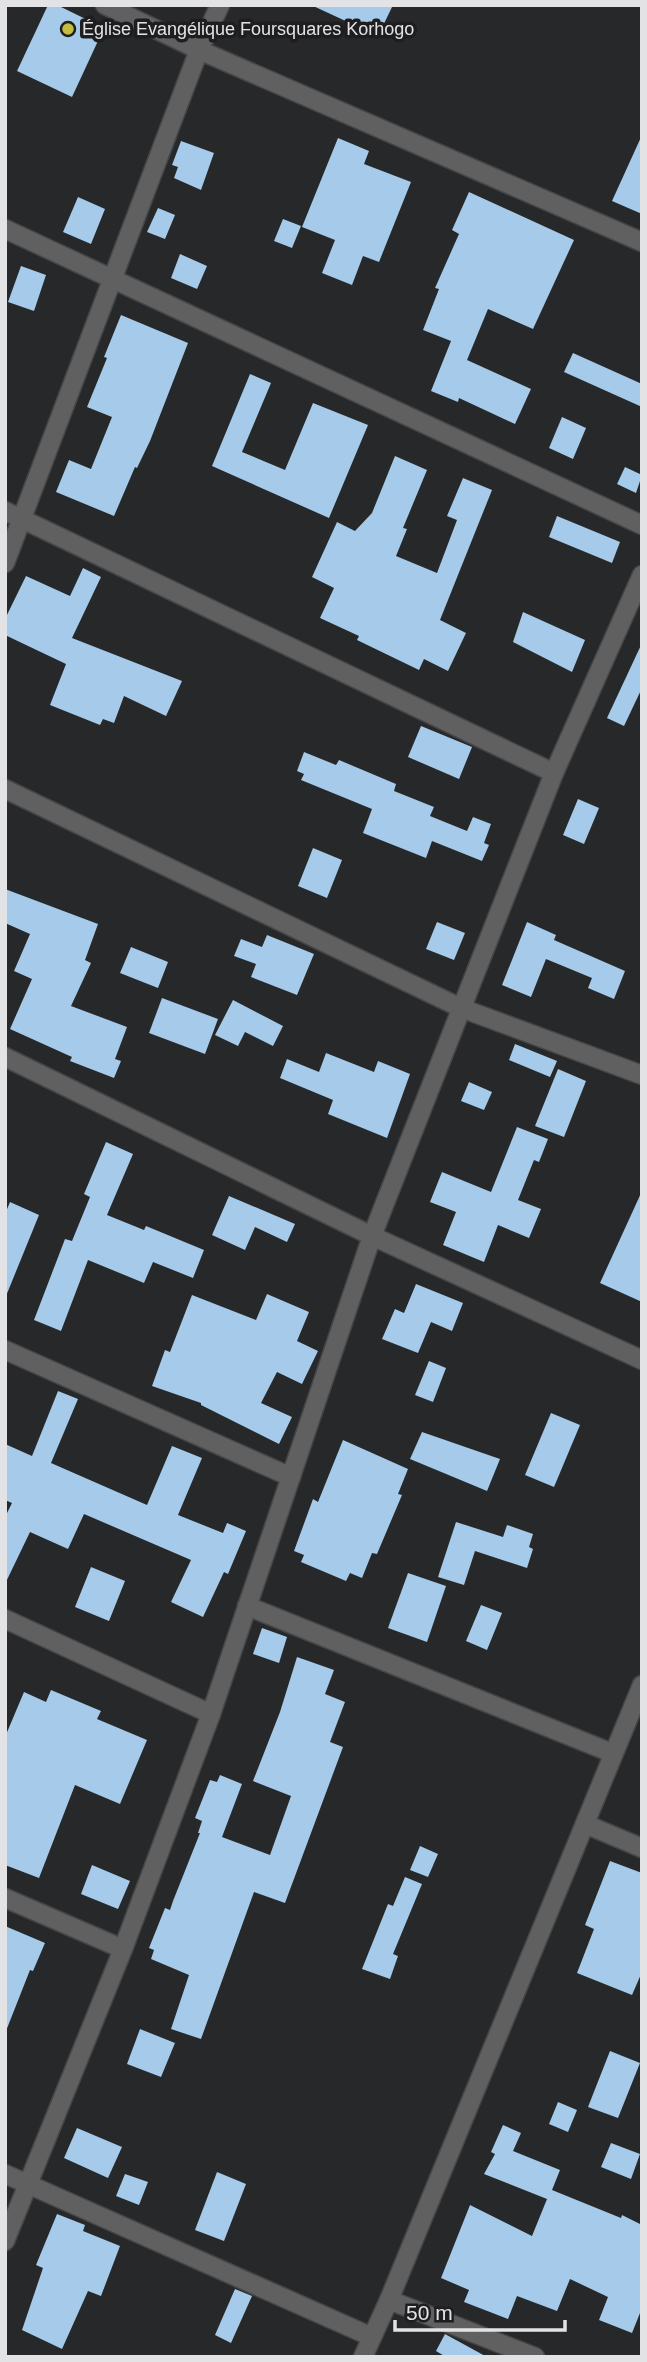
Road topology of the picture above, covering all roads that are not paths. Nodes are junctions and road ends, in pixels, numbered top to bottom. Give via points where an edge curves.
1 (105, 5) edge
2 (220, 5) edge
3 (199, 50) junction
4 (5, 229) edge
5 (642, 242) edge
6 (112, 280) junction
7 (5, 511) edge
8 (23, 519) junction
9 (642, 525) edge
10 (5, 563) edge
11 (642, 575) edge
12 (554, 773) junction
13 (5, 789) edge
14 (461, 1008) junction
15 (5, 1057) edge
16 (642, 1076) edge
17 (372, 1236) junction
18 (5, 1350) edge
19 (642, 1360) edge
20 (291, 1477) junction
21 (247, 1606) junction
22 (5, 1619) edge
23 (642, 1685) edge
24 (211, 1714) junction
25 (612, 1753) junction
26 (585, 1824) junction
27 (642, 1848) edge
28 (5, 1898) edge
29 (123, 1949) junction
30 (5, 2175) edge
31 (26, 2184) junction
32 (5, 2241) edge
33 (388, 2300) junction
34 (372, 2337) junction
35 (363, 2357) edge
36 (535, 2357) edge

1 - 3 street
2 - 3 street
3 - 5 street
3 - 6 street
4 - 6 street
6 - 8 street
6 - 9 street
7 - 8 street
8 - 10 street
8 - 12 street
11 - 12 street
12 - 14 street
13 - 14 street
14 - 16 street
14 - 17 street
15 - 17 street
17 - 19 street
17 - 20 street
18 - 20 street
20 - 21 street
21 - 24 street
21 - 25 street
22 - 24 street
23 - 25 street
24 - 29 street
25 - 26 street
26 - 27 street
26 - 33 street
28 - 29 street
29 - 31 street
30 - 31 street
31 - 32 street
31 - 34 street
33 - 34 street
33 - 36 street
34 - 35 street

